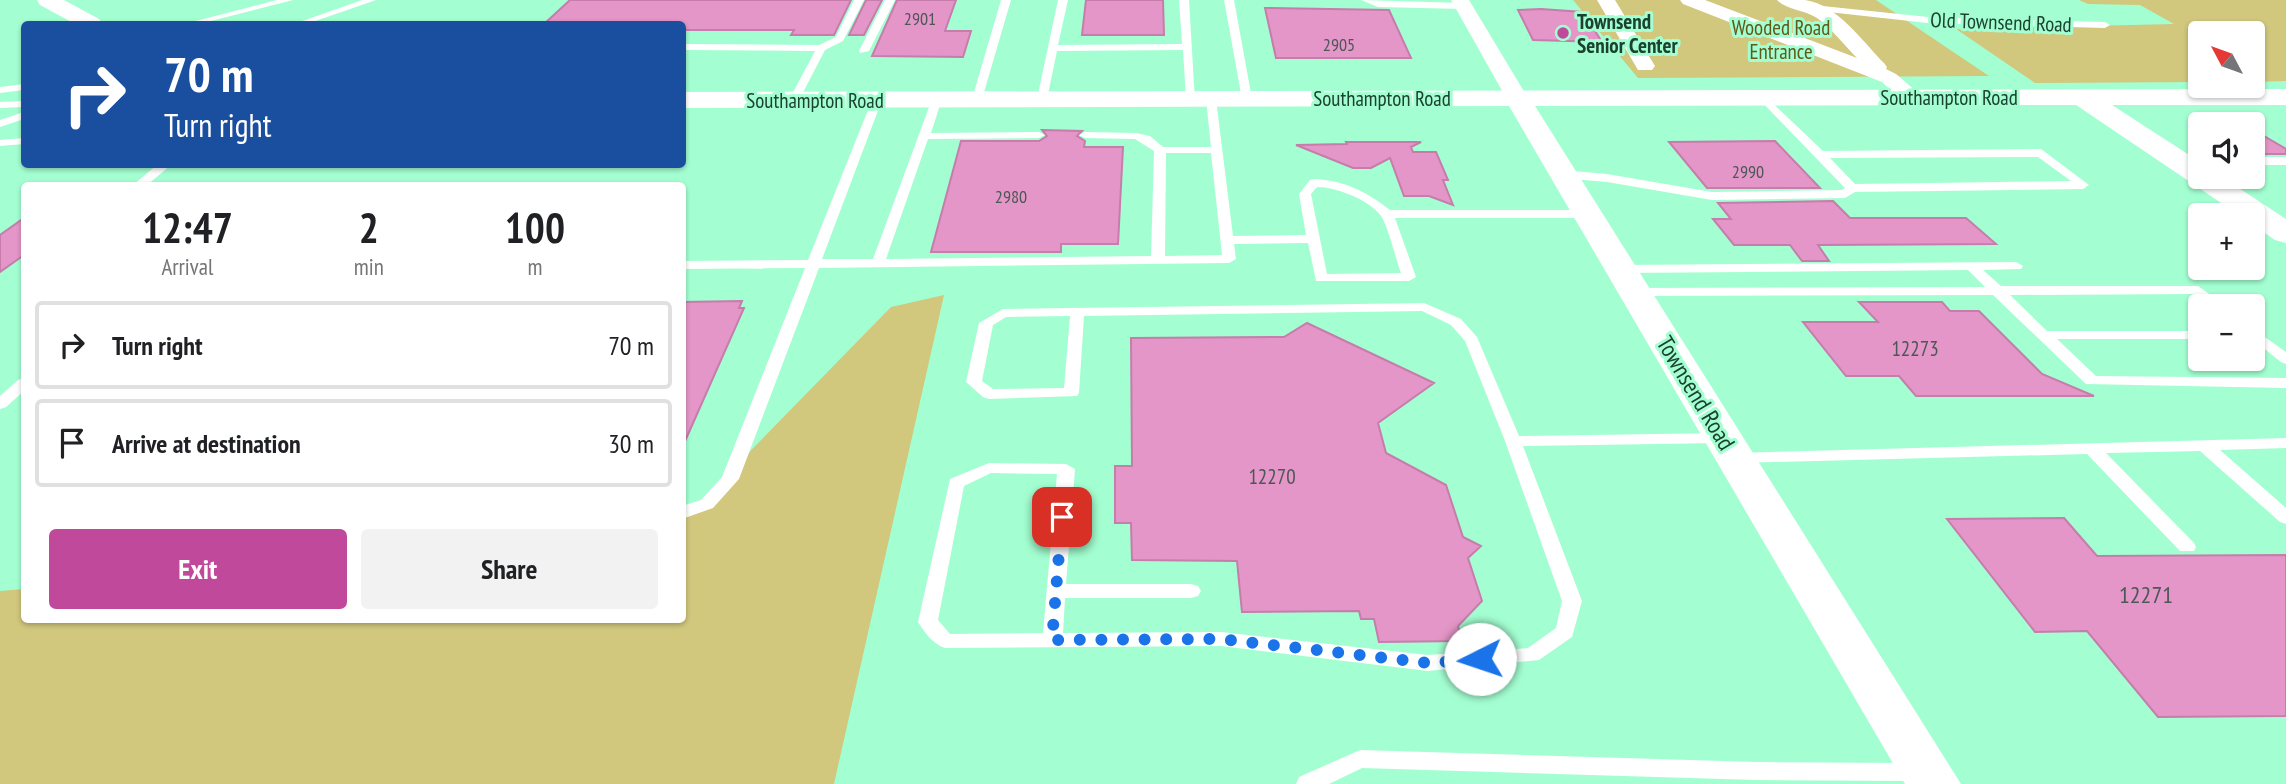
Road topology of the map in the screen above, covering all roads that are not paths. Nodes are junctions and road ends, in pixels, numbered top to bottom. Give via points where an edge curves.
1 (48, 0) edge
2 (288, 0) edge
3 (371, 0) edge
4 (859, 0) edge
5 (890, 0) edge
6 (1006, 0) edge
7 (1063, 0) edge
8 (1184, 0) edge
9 (1229, 0) edge
10 (1366, 0) edge
11 (1606, 0) edge
12 (1689, 0) edge
13 (1786, 0) edge
14 (1462, 3) edge
15 (231, 5) dead end
16 (1813, 8) junction
17 (241, 10) junction
18 (86, 21) edge
19 (200, 21) edge
20 (308, 21) edge
21 (2105, 25) dead end
22 (686, 47) edge
23 (1187, 47) junction
24 (821, 48) junction
25 (1053, 48) junction
26 (864, 51) dead end
27 (1645, 65) dead end
28 (1889, 78) junction
29 (21, 87) edge
30 (0, 90) edge
31 (2286, 96) edge
32 (1912, 97) junction
33 (2081, 97) junction
34 (1517, 98) junction
35 (1764, 98) junction
36 (937, 99) junction
37 (978, 99) junction
38 (1042, 99) junction
39 (1201, 99) junction
40 (1247, 99) junction
41 (686, 100) edge
42 (794, 100) junction
43 (877, 100) junction
44 (21, 104) edge
45 (0, 105) edge
46 (21, 116) edge
47 (0, 124) edge
48 (1039, 135) dead end
49 (1085, 135) dead end
50 (924, 136) junction
51 (21, 141) edge
52 (0, 143) edge
53 (1160, 150) junction
54 (1217, 150) junction
55 (1820, 155) junction
56 (2286, 161) edge
57 (2265, 162) edge
58 (2188, 165) edge
59 (161, 168) edge
60 (1563, 174) junction
61 (143, 182) edge
62 (1852, 188) junction
63 (2223, 189) edge
64 (1387, 214) junction
65 (1587, 214) junction
66 (2286, 233) edge
67 (1314, 239) junction
68 (1226, 240) junction
69 (1158, 260) junction
70 (878, 263) junction
71 (813, 264) junction
72 (686, 265) edge
73 (1971, 266) junction
74 (2016, 266) dead end
75 (1628, 280) junction
76 (1998, 291) junction
77 (2203, 294) edge
78 (1077, 313) junction
79 (2188, 334) edge
80 (2043, 335) junction
81 (2265, 343) edge
82 (2286, 359) edge
83 (2286, 383) edge
84 (21, 386) edge
85 (0, 404) edge
86 (1513, 441) junction
87 (2286, 443) edge
88 (2204, 445) junction
89 (1729, 448) junction
90 (2091, 448) junction
91 (686, 511) edge
92 (2286, 518) edge
93 (2187, 547) dead end
94 (1191, 590) dead end
95 (1056, 591) junction
96 (1052, 640) junction
97 (1759, 778) edge
98 (1930, 778) edge
99 (1307, 784) edge

1 - 18 street
2 - 17 lane
3 - 20 lane
4 - 24 lane via 840,39
5 - 26 lane
6 - 37 lane
7 - 25 lane
8 - 23 lane
9 - 40 lane
10 - 14 lane via 1378,4
11 - 27 street
12 - 28 street, Old Townsend Road
13 - 16 street, Old Townsend Road
14 - 34 street, Townsend Road
15 - 17 lane
16 - 21 lane, Old Townsend Road via 1928,20
16 - 28 street, Old Townsend Road
17 - 19 lane
22 - 24 lane
23 - 25 lane
23 - 39 lane
24 - 42 lane
25 - 38 lane
28 - 32 street, Old Townsend Road
29 - 30 lane
31 - 33 street, Southampton Road
32 - 33 street, Southampton Road
32 - 35 street, Southampton Road
33 - 58 street
34 - 35 street, Southampton Road
34 - 40 street, Southampton Road
34 - 60 street, Townsend Road
35 - 55 lane
36 - 37 street, Southampton Road
36 - 43 street, Southampton Road
36 - 50 lane
37 - 38 street, Southampton Road
38 - 39 street, Southampton Road
39 - 40 street, Southampton Road
39 - 54 lane
41 - 42 street, Southampton Road
42 - 43 street, Southampton Road
43 - 71 lane
44 - 45 lane
46 - 47 lane
48 - 50 lane
49 - 53 lane via 1140,137
50 - 70 lane
51 - 52 lane
53 - 54 lane
53 - 69 lane
54 - 68 lane
55 - 62 lane
55 - 62 lane via 2041,153 2083,185
56 - 57 lane
59 - 61 lane
60 - 62 lane via 1712,195 1844,194
60 - 65 street, Townsend Road
63 - 66 street
64 - 65 lane
64 - 67 lane via 1364,195 1328,182 1314,183 1305,194
64 - 67 lane via 1409,277 1321,278
65 - 75 street, Townsend Road
67 - 68 lane
68 - 69 lane via 1229,259
69 - 70 lane
70 - 71 lane
71 - 72 lane
71 - 91 lane via 730,479 707,503
73 - 74 lane
73 - 75 lane
73 - 76 lane
75 - 76 lane
75 - 89 street, Townsend Road
76 - 77 lane via 2198,290
76 - 80 lane
78 - 78 lane via 1003,313 986,323 974,382 989,394 1071,393
78 - 86 lane via 1424,307 1456,322 1472,340
79 - 80 lane
80 - 83 lane via 2092,381
81 - 82 lane
84 - 85 lane
86 - 89 lane
86 - 96 lane via 1572,601 1565,632 1532,655 1428,663 1221,639
87 - 88 lane
88 - 90 lane
88 - 92 lane
89 - 90 lane
89 - 98 street, Townsend Road
90 - 93 lane
94 - 95 lane
95 - 96 lane
95 - 96 lane via 1066,468 989,468 956,483 928,622 945,641
97 - 98 lane
97 - 99 lane via 1360,759

